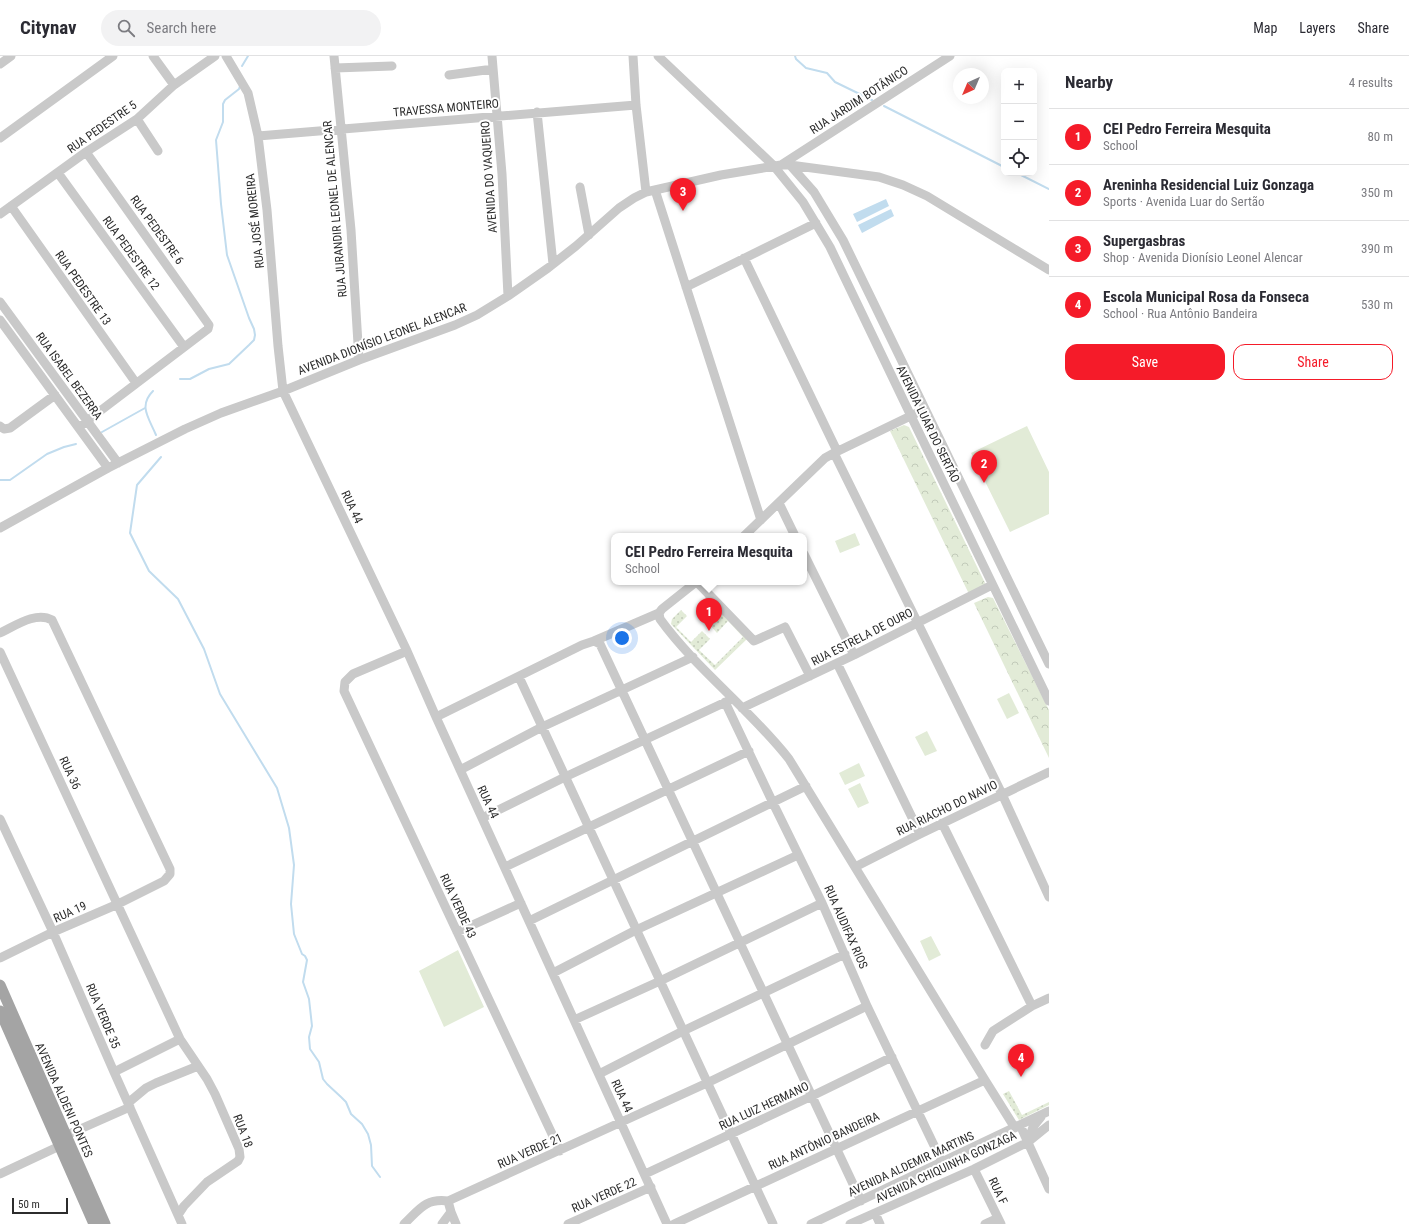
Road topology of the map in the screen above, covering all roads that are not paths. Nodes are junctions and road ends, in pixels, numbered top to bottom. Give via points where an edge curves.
1 (11, 56) edge
2 (113, 56) edge
3 (153, 56) edge
4 (215, 56) edge
5 (226, 56) edge
6 (334, 56) edge
7 (492, 56) edge
8 (633, 56) edge
9 (658, 56) edge
10 (950, 56) edge
11 (0, 64) edge
12 (392, 66) dead end
13 (335, 68) junction
14 (493, 70) junction
15 (449, 74) dead end
16 (174, 85) junction
17 (636, 105) junction
18 (537, 112) junction
19 (497, 116) junction
20 (137, 119) junction
21 (341, 128) junction
22 (258, 136) junction
23 (0, 138) edge
24 (158, 150) dead end
25 (86, 152) junction
26 (781, 165) junction
27 (58, 173) junction
28 (580, 187) dead end
29 (650, 191) junction
30 (10, 206) junction
31 (0, 214) edge
32 (816, 223) junction
33 (589, 235) junction
34 (744, 258) junction
35 (553, 264) junction
36 (1049, 270) edge
37 (686, 287) junction
38 (508, 296) junction
39 (0, 302) edge
40 (0, 320) edge
41 (184, 347) junction
42 (359, 360) junction
43 (136, 383) junction
44 (283, 391) junction
45 (55, 395) junction
46 (924, 408) junction
47 (911, 416) junction
48 (87, 421) junction
49 (0, 426) edge
50 (79, 427) junction
51 (836, 452) junction
52 (118, 463) junction
53 (108, 468) junction
54 (779, 503) junction
55 (761, 520) junction
56 (0, 528) edge
57 (747, 533) edge
58 (794, 533) edge
59 (807, 560) edge
60 (693, 585) edge
61 (700, 585) edge
62 (992, 585) junction
63 (659, 613) junction
64 (918, 622) junction
65 (0, 633) edge
66 (594, 641) junction
67 (407, 651) junction
68 (0, 652) edge
69 (854, 655) junction
70 (693, 657) junction
71 (837, 663) junction
72 (1049, 664) edge
73 (810, 676) junction
74 (518, 677) junction
75 (623, 690) junction
76 (729, 700) junction
77 (1049, 701) edge
78 (742, 708) junction
79 (436, 717) junction
80 (542, 727) junction
81 (646, 739) junction
82 (749, 751) junction
83 (460, 770) junction
84 (1049, 772) edge
85 (565, 777) junction
86 (806, 786) junction
87 (669, 788) junction
88 (1002, 794) junction
89 (773, 803) junction
90 (482, 818) junction
91 (0, 819) edge
92 (942, 823) junction
93 (588, 827) junction
94 (920, 834) junction
95 (693, 841) junction
96 (798, 855) junction
97 (505, 867) junction
98 (855, 868) junction
99 (613, 880) junction
100 (717, 892) junction
101 (1049, 897) edge
102 (521, 903) junction
103 (822, 903) junction
104 (118, 904) junction
105 (529, 921) junction
106 (636, 930) junction
107 (53, 932) junction
108 (458, 932) junction
109 (740, 942) junction
110 (845, 954) junction
111 (0, 958) edge
112 (553, 973) junction
113 (660, 981) junction
114 (0, 986) edge
115 (763, 992) junction
116 (1049, 998) edge
117 (868, 1006) junction
118 (1032, 1006) junction
119 (0, 1011) edge
120 (574, 1020) junction
121 (683, 1030) junction
122 (180, 1039) junction
123 (788, 1045) junction
124 (985, 1045) dead end
125 (892, 1057) junction
126 (198, 1066) junction
127 (114, 1072) junction
128 (599, 1074) junction
129 (985, 1080) junction
130 (707, 1084) junction
131 (812, 1096) junction
132 (129, 1105) junction
133 (918, 1111) junction
134 (1047, 1112) edge
135 (621, 1122) junction
136 (1049, 1125) edge
137 (1018, 1127) junction
138 (731, 1134) junction
139 (62, 1141) junction
140 (1028, 1142) junction
141 (837, 1149) junction
142 (560, 1151) junction
143 (942, 1162) junction
144 (974, 1169) junction
145 (0, 1174) edge
146 (645, 1174) junction
147 (755, 1186) junction
148 (650, 1187) junction
149 (1049, 1189) edge
150 (448, 1201) junction
151 (861, 1201) junction
152 (451, 1212) junction
153 (875, 1213) junction
154 (178, 1215) junction
155 (999, 1221) edge
156 (94, 1224) edge
157 (105, 1224) edge
158 (182, 1224) edge
159 (404, 1224) edge
160 (442, 1224) edge
161 (456, 1224) edge
162 (568, 1224) edge
163 (667, 1224) edge
164 (674, 1224) edge
165 (773, 1224) edge
166 (811, 1224) edge
167 (850, 1224) edge
168 (880, 1224) edge
169 (985, 1224) edge

1 - 11 street
2 - 23 street
3 - 16 street
4 - 16 street, RUA PEDESTRE 5
5 - 22 street, RUA JOSÉ MOREIRA via 245,86
6 - 13 street, RUA JURANDIR LEONEL DE ALENCAR
7 - 14 street, AVENIDA DO VAQUEIRO
8 - 17 street
9 - 26 street
10 - 26 street, RUA JARDIM BOTÂNICO
12 - 13 street
13 - 21 street, RUA JURANDIR LEONEL DE ALENCAR
14 - 15 street
14 - 19 street, AVENIDA DO VAQUEIRO
16 - 20 street, RUA PEDESTRE 5
17 - 18 street, TRAVESSA MONTEIRO
17 - 29 street
18 - 19 street, TRAVESSA MONTEIRO
18 - 35 street
19 - 21 street, TRAVESSA MONTEIRO
19 - 38 street, AVENIDA DO VAQUEIRO
20 - 24 street
20 - 25 street, RUA PEDESTRE 5
21 - 22 street, TRAVESSA MONTEIRO
21 - 42 street, RUA JURANDIR LEONEL DE ALENCAR via 351,230
22 - 44 street, RUA JOSÉ MOREIRA
25 - 27 street, RUA PEDESTRE 5
25 - 41 street, RUA PEDESTRE 6 via 209,323 208,329
26 - 29 street, AVENIDA DIONÍSIO LEONEL ALENCAR
26 - 32 street, AVENIDA LUAR DO SERTÃO
26 - 36 street, AVENIDA DIONÍSIO LEONEL ALENCAR via 879,177 903,184
26 - 46 street, AVENIDA LUAR DO SERTÃO via 814,192 843,240
27 - 30 street, RUA PEDESTRE 5
27 - 41 street, RUA PEDESTRE 12
28 - 33 street
29 - 33 street, AVENIDA DIONÍSIO LEONEL ALENCAR via 619,208
29 - 37 street
30 - 31 street, RUA PEDESTRE 5
30 - 43 street, RUA PEDESTRE 13
32 - 34 street
32 - 47 street, AVENIDA LUAR DO SERTÃO
33 - 35 street, AVENIDA DIONÍSIO LEONEL ALENCAR
34 - 37 street
34 - 51 street
35 - 38 street, AVENIDA DIONÍSIO LEONEL ALENCAR
37 - 55 street
38 - 42 street, AVENIDA DIONÍSIO LEONEL ALENCAR via 469,319
39 - 48 street, RUA ISABEL BEZERRA
40 - 45 street, RUA ISABEL BEZERRA
41 - 43 street
42 - 44 street, AVENIDA DIONÍSIO LEONEL ALENCAR
43 - 48 street
44 - 52 street, AVENIDA DIONÍSIO LEONEL ALENCAR via 214,416
44 - 67 street, RUA 44
45 - 49 street via 10,428 4,429
45 - 50 street, RUA ISABEL BEZERRA
46 - 47 street
46 - 72 street, AVENIDA LUAR DO SERTÃO
47 - 51 street
47 - 62 street, AVENIDA LUAR DO SERTÃO
48 - 50 street
48 - 52 street, RUA ISABEL BEZERRA
50 - 53 street, RUA ISABEL BEZERRA
51 - 54 street via 825,458
51 - 64 street
52 - 53 street, AVENIDA DIONÍSIO LEONEL ALENCAR
53 - 56 street, AVENIDA DIONÍSIO LEONEL ALENCAR
54 - 55 street
54 - 58 street
55 - 57 street
59 - 69 street
60 - 63 street
61 - 73 street via 754,641 785,627
62 - 64 street, RUA ESTRELA DE OURO
62 - 77 street, AVENIDA LUAR DO SERTÃO
63 - 66 street
63 - 70 street via 662,622
64 - 69 street, RUA ESTRELA DE OURO
64 - 88 street
65 - 104 street, RUA 19 via 42,617 52,620 170,869 170,874 164,881
66 - 74 street
66 - 75 street via 600,644
67 - 79 street, RUA 44
67 - 108 street, RUA VERDE 43 via 353,674 345,682 345,695
68 - 104 street, RUA 36
69 - 71 street, RUA ESTRELA DE OURO
70 - 75 street
70 - 76 street
71 - 73 street, RUA ESTRELA DE OURO
71 - 94 street
73 - 78 street, RUA ESTRELA DE OURO
74 - 79 street
74 - 80 street
75 - 80 street
75 - 81 street
76 - 78 street
76 - 81 street
76 - 82 street, RUA AUDIFAX RIOS
78 - 86 street via 766,731 789,759
79 - 83 street, RUA 44
80 - 83 street
80 - 85 street
81 - 85 street
81 - 87 street
82 - 87 street
82 - 89 street, RUA AUDIFAX RIOS
83 - 90 street, RUA 44
84 - 88 street, RUA RIACHO DO NAVIO
85 - 90 street
85 - 93 street
86 - 89 street
86 - 98 street
87 - 93 street
87 - 95 street
88 - 92 street, RUA RIACHO DO NAVIO
88 - 101 street
89 - 95 street
89 - 96 street, RUA AUDIFAX RIOS
90 - 97 street, RUA 44
91 - 107 street, RUA VERDE 35
92 - 94 street, RUA RIACHO DO NAVIO
92 - 118 street
93 - 97 street
93 - 99 street
94 - 98 street, RUA RIACHO DO NAVIO
95 - 99 street
95 - 100 street
96 - 100 street
96 - 103 street, RUA AUDIFAX RIOS
97 - 102 street, RUA 44
98 - 129 street
99 - 105 street
99 - 106 street
100 - 106 street
100 - 109 street
102 - 105 street, RUA 44
102 - 108 street
103 - 109 street
103 - 110 street, RUA AUDIFAX RIOS
104 - 107 street, RUA 19
104 - 122 street, RUA 18
105 - 112 street, RUA 44
106 - 112 street
106 - 113 street
107 - 111 street, RUA 19
107 - 127 street, RUA VERDE 35
108 - 142 street, RUA VERDE 43
109 - 113 street
109 - 115 street
110 - 115 street
110 - 117 street, RUA AUDIFAX RIOS
112 - 120 street, RUA 44
113 - 120 street
113 - 121 street
114 - 139 main road, AVENIDA ALDENI PONTES
115 - 121 street
115 - 123 street
116 - 118 street
117 - 123 street, RUA VERDE 21
117 - 125 street, RUA AUDIFAX RIOS
118 - 124 street via 993,1031
119 - 139 main road, AVENIDA ALDENI PONTES
120 - 128 street, RUA 44
121 - 128 street
121 - 130 street
122 - 126 street, RUA 18
122 - 127 street
123 - 130 street, RUA VERDE 21
123 - 131 street
125 - 131 street, RUA LUIZ HERMANO
125 - 133 street, RUA AUDIFAX RIOS
126 - 132 street via 151,1086
126 - 154 street, RUA 18 via 215,1094 240,1157 236,1164 207,1182
127 - 132 street, RUA VERDE 35
128 - 135 street, RUA 44
129 - 133 street, RUA ANTÔNIO BANDEIRA
129 - 137 street
130 - 135 street, RUA VERDE 21
130 - 138 street
131 - 138 street, RUA LUIZ HERMANO
131 - 141 street
132 - 139 street
132 - 154 street, RUA VERDE 35
133 - 141 street, RUA ANTÔNIO BANDEIRA
133 - 143 street, RUA AUDIFAX RIOS
134 - 137 street, AVENIDA CHIQUINHA GONZAGA
134 - 140 street via 1033,1127
135 - 142 street, RUA VERDE 21
135 - 146 street, RUA 44
136 - 140 street, AVENIDA CHIQUINHA GONZAGA
137 - 140 street
137 - 143 street, AVENIDA ALDEMIR MARTINS
138 - 146 street, RUA LUIZ HERMANO
138 - 147 street
139 - 145 street
139 - 156 main road, AVENIDA ALDENI PONTES
139 - 157 main road, AVENIDA ALDENI PONTES
140 - 144 street, AVENIDA CHIQUINHA GONZAGA
140 - 149 street
141 - 147 street, RUA ANTÔNIO BANDEIRA
141 - 151 street
142 - 150 street, RUA VERDE 21
143 - 151 street, AVENIDA ALDEMIR MARTINS
144 - 153 street, AVENIDA CHIQUINHA GONZAGA
144 - 155 street, RUA F
146 - 148 street, RUA 44
147 - 164 street, RUA ANTÔNIO BANDEIRA
147 - 165 street
148 - 162 street, RUA VERDE 22
148 - 163 street, RUA 44
150 - 152 street
150 - 159 street, RUA VERDE 21 via 439,1199 426,1204
151 - 166 street, AVENIDA ALDEMIR MARTINS
152 - 160 street
152 - 161 street
153 - 167 street, AVENIDA CHIQUINHA GONZAGA
153 - 168 street
154 - 158 street, RUA VERDE 35
155 - 169 street

